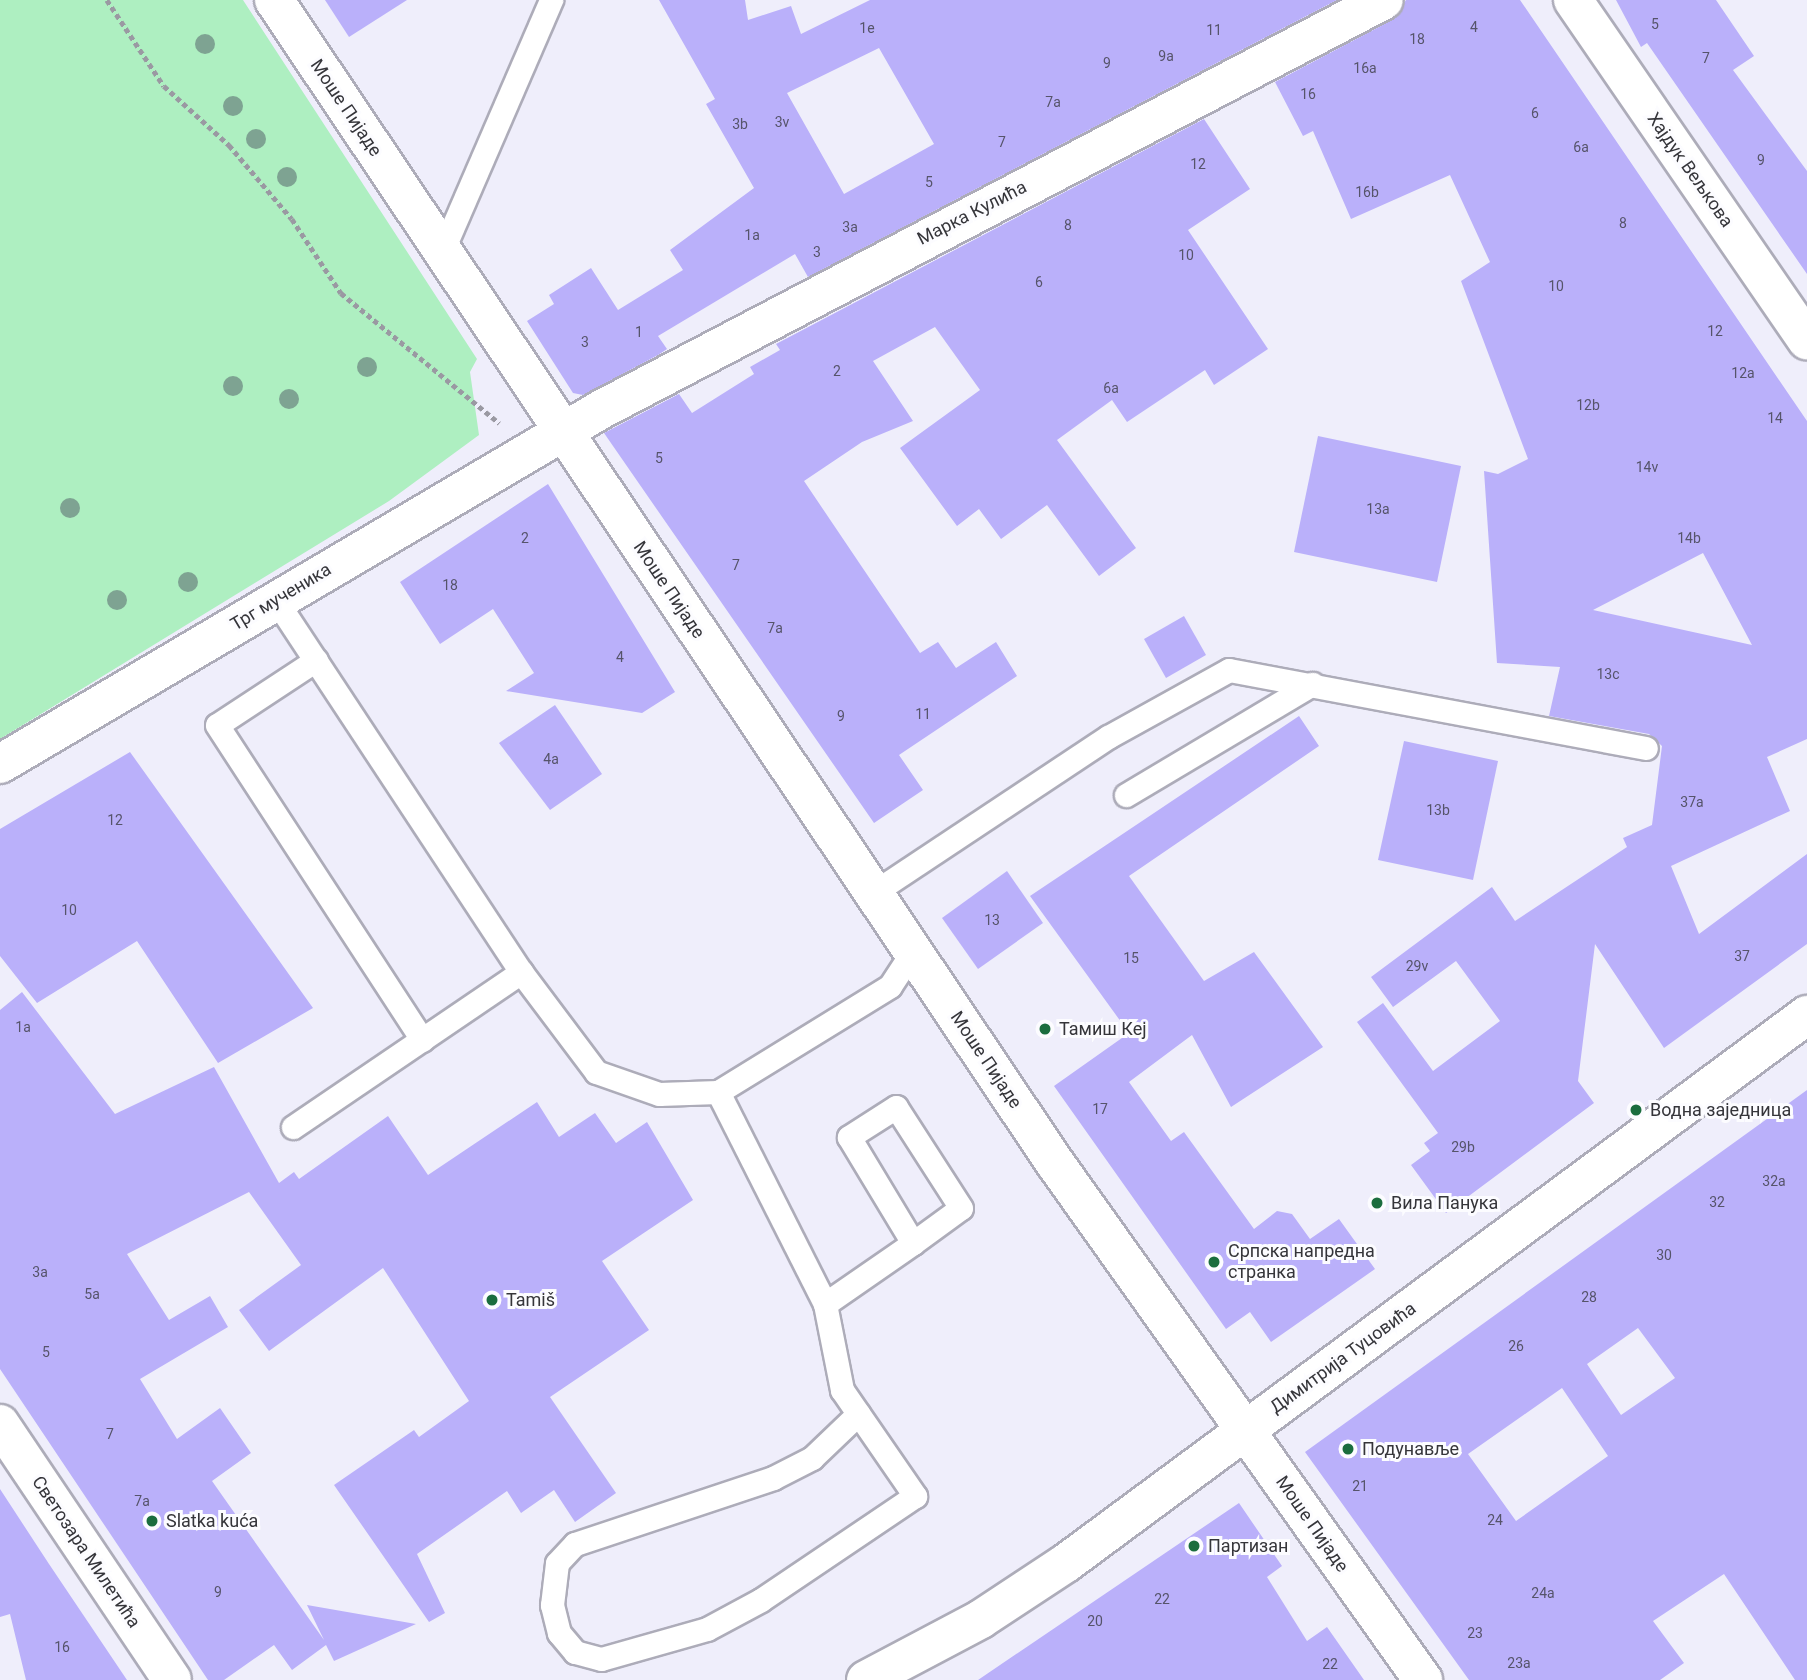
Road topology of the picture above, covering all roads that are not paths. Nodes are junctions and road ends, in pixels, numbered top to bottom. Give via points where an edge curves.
1 (274, 0) edge
2 (551, 0) edge
3 (1384, 0) edge
4 (1573, 0) edge
5 (442, 252) junction
6 (1807, 340) edge
7 (547, 441) junction
8 (275, 599) junction
9 (316, 660) junction
10 (1312, 684) junction
11 (1646, 748) dead end
12 (0, 764) edge
13 (1126, 795) dead end
14 (873, 893) junction
15 (913, 951) junction
16 (522, 972) junction
17 (1807, 1015) edge
18 (422, 1040) junction
19 (718, 1092) junction
20 (293, 1127) dead end
21 (913, 1243) junction
22 (825, 1304) junction
23 (858, 1414) junction
24 (0, 1424) edge
25 (1245, 1430) junction
26 (172, 1680) edge
27 (866, 1680) edge
28 (1423, 1680) edge

1 - 5 street, Моше Пијаде
2 - 5 lane
3 - 7 street, Марка Кулића
4 - 6 street, Хајдук Вељкова
5 - 7 street, Моше Пијаде
7 - 8 street, Трг мученика
7 - 14 street, Моше Пијаде
8 - 9 lane
8 - 12 street, Трг мученика
9 - 16 lane
9 - 18 lane via 217,725
10 - 11 lane
10 - 13 lane
10 - 14 lane via 1229,670 1108,737
14 - 15 street, Моше Пијаде
15 - 19 lane via 890,986
15 - 25 street, Моше Пијаде
16 - 18 lane
16 - 19 lane via 596,1072 659,1094
17 - 25 street, Димитрија Туцовића
18 - 20 lane
19 - 22 lane
21 - 21 lane via 849,1137 896,1107 961,1208
21 - 22 lane
22 - 23 lane via 836,1375
23 - 23 lane via 813,1458 773,1478 575,1544 557,1563 552,1605 559,1633 575,1652 601,1659 707,1629 761,1600 915,1496
24 - 26 street, Светозара Милетића
25 - 27 street, Димитрија Туцовића via 1055,1570
25 - 28 street, Моше Пијаде

